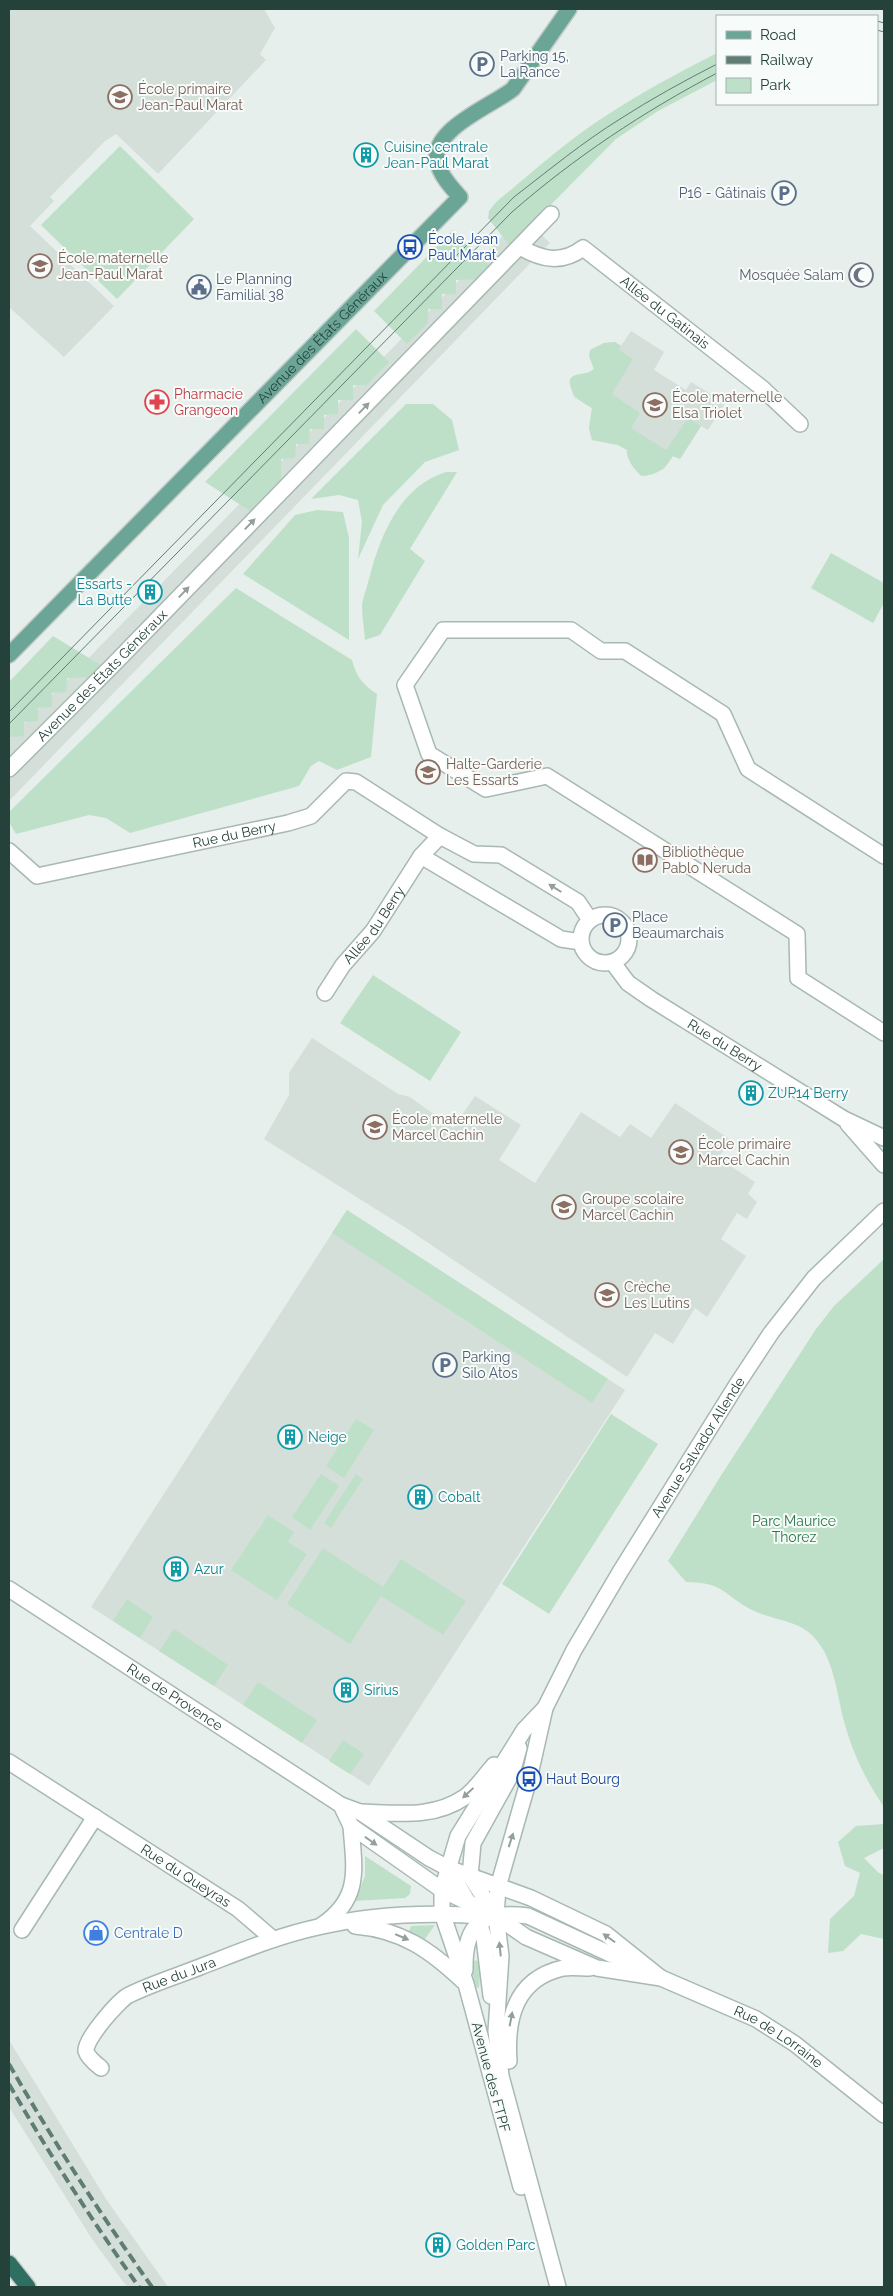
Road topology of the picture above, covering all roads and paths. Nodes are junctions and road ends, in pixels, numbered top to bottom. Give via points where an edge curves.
1 (569, 9) edge
2 (551, 214) dead end
3 (520, 247) junction
4 (800, 424) dead end
5 (9, 655) edge
6 (9, 769) edge
7 (440, 836) junction
8 (9, 851) edge
9 (421, 856) junction
10 (884, 856) edge
11 (590, 920) junction
12 (581, 942) junction
13 (613, 962) junction
14 (325, 993) dead end
15 (884, 1033) edge
16 (844, 1119) junction
17 (884, 1138) edge
18 (884, 1164) edge
19 (884, 1211) edge
20 (9, 1589) edge
21 (545, 1708) junction
22 (524, 1730) junction
23 (9, 1762) edge
24 (341, 1805) junction
25 (360, 1812) junction
26 (95, 1818) junction
27 (351, 1826) junction
28 (448, 1868) junction
29 (470, 1876) junction
30 (498, 1887) junction
31 (442, 1890) junction
32 (442, 1913) junction
33 (476, 1914) junction
34 (496, 1916) junction
35 (319, 1926) junction
36 (22, 1930) dead end
37 (273, 1939) junction
38 (597, 1968) junction
39 (661, 1978) junction
40 (466, 1984) junction
41 (496, 2031) junction
42 (101, 2068) dead end
43 (884, 2115) edge
44 (9, 2263) edge
45 (28, 2287) edge
46 (548, 2287) edge
47 (558, 2287) edge
48 (568, 2287) edge

1 - 5 main road, Avenue des États Généraux via 513,89 450,130 440,145 436,160 460,198
2 - 3 street, Avenue des États Généraux
3 - 4 street, Allée du Gatinais via 549,259 569,257 584,248 762,388
6 -> 3 street, Avenue des États Généraux
7 - 8 street, Rue du Berry via 356,782 346,781 311,816 37,876
7 - 9 street
11 -> 7 street, Rue du Berry via 578,902 501,855 474,854
9 - 12 street via 561,939
9 - 14 street, Allée du Berry via 373,931 343,965
10 - 15 street via 748,770 723,714 625,651 602,651 571,630 443,630 404,685 429,754 486,789 547,776 797,934 798,978
11 - 12 street via 584,926
11 - 13 street via 604,915 625,924 629,947 620,959
12 - 13 street via 587,956 593,960
13 - 16 street, Rue du Berry via 628,983
16 - 17 street, Rue du Berry
16 - 18 street, Rue du Berry
19 - 21 street, Avenue Salvador Allende via 814,1278 766,1341 620,1572 574,1650
20 - 24 street, Rue de Provence
21 - 22 street, Avenue Salvador Allende
30 -> 21 street, Avenue Salvador Allende via 529,1779
22 -> 25 street, Avenue Salvador Allende via 466,1796 443,1809 418,1814
22 - 28 street, Avenue Salvador Allende via 458,1836
22 - 29 street via 512,1773 473,1844
23 - 26 street, Rue du Queyras
24 - 25 street, Rue de Provence
24 - 27 street
25 - 28 street, Rue de Provence
26 - 36 street
26 - 37 street, Rue du Queyras via 238,1909
27 -> 31 street
27 - 35 street, Rue du Jura via 355,1864 352,1886 338,1913
28 - 29 street, Rue de Provence
28 - 31 street, Avenue des FTPF
28 - 33 street
29 - 30 street, Rue de Lorraine
29 - 34 street
30 - 34 street, Avenue des FTPF
39 -> 30 street, Rue de Lorraine via 606,1934 531,1898
31 - 32 street, Avenue des FTPF
31 - 33 street
32 - 33 street, Rue du Jura
32 - 35 street, Rue du Jura
32 - 40 street, Avenue des FTPF
33 - 34 street
33 - 40 street via 464,1952
33 - 41 street via 484,1938
34 - 38 street, Rue de Lorraine via 526,1936
34 - 39 street via 509,1913 528,1916
41 -> 34 street, Avenue des FTPF via 501,1956
35 - 37 street, Rue du Jura
35 -> 40 street, Rue du Jura via 369,1928 394,1934 418,1944
37 - 42 street, Rue du Jura via 127,1996 92,2034 87,2044 86,2051
38 - 39 street, Rue de Lorraine
48 -> 38 street via 509,2073 507,2037 516,2002 541,1977 565,1968
39 - 43 street, Rue de Lorraine via 776,2030
40 - 46 street, Avenue des FTPF
41 - 47 street, Avenue des FTPF via 501,2076
44 - 45 highway

